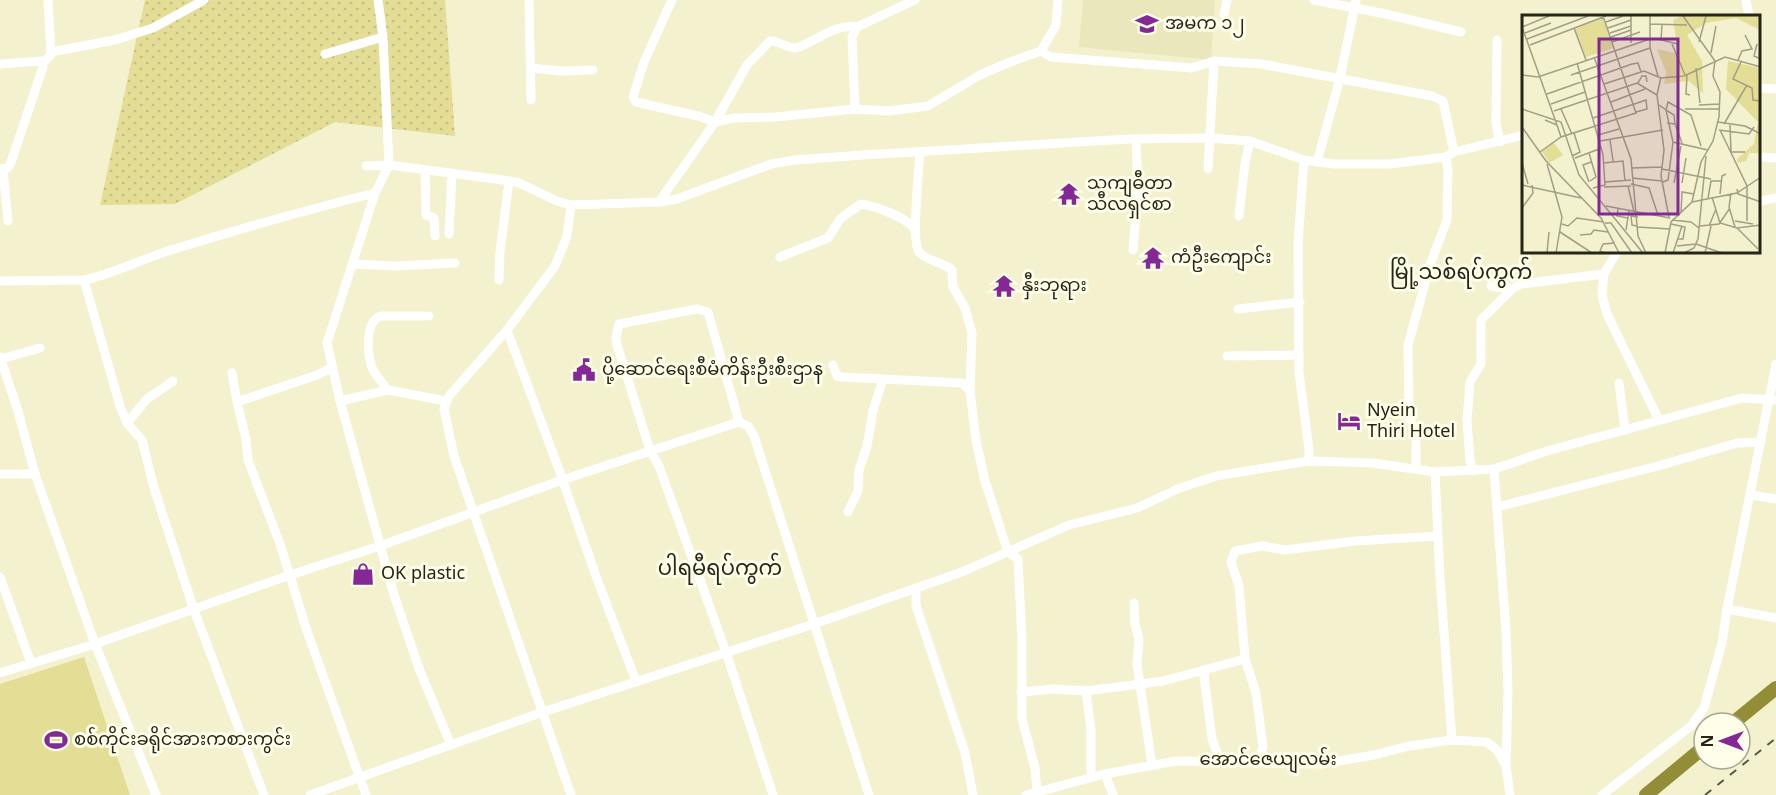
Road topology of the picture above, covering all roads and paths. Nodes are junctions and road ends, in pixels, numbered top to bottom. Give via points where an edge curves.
1 (48, 0) edge
2 (204, 0) edge
3 (378, 0) edge
4 (529, 0) edge
5 (672, 0) edge
6 (915, 0) edge
7 (1058, 0) edge
8 (1227, 0) edge
9 (1314, 0) edge
10 (1746, 0) edge
11 (1355, 4) edge
12 (1224, 15) dead end
13 (1749, 15) edge
14 (857, 27) junction
15 (1461, 32) dead end
16 (383, 37) junction
17 (1497, 40) dead end
18 (1041, 51) junction
19 (51, 52) junction
20 (325, 54) dead end
21 (1214, 61) junction
22 (43, 62) junction
23 (0, 64) edge
24 (531, 68) junction
25 (593, 70) dead end
26 (1340, 78) junction
27 (1761, 88) edge
28 (1776, 89) edge
29 (531, 100) dead end
30 (855, 109) junction
31 (715, 122) junction
32 (1522, 136) edge
33 (1210, 138) junction
34 (1137, 139) junction
35 (1250, 141) junction
36 (1500, 142) junction
37 (920, 152) junction
38 (1450, 154) junction
39 (1761, 157) edge
40 (1776, 158) edge
41 (1304, 160) junction
42 (1317, 162) junction
43 (389, 165) junction
44 (366, 166) dead end
45 (1208, 169) dead end
46 (1, 170) edge
47 (425, 170) junction
48 (452, 173) junction
49 (509, 181) junction
50 (375, 193) junction
51 (1776, 198) edge
52 (1761, 201) edge
53 (659, 202) junction
54 (572, 205) junction
55 (1239, 216) dead end
56 (8, 221) dead end
57 (916, 232) junction
58 (449, 234) dead end
59 (435, 236) dead end
60 (1133, 250) dead end
61 (1616, 254) edge
62 (780, 258) dead end
63 (455, 263) dead end
64 (354, 264) junction
65 (1604, 274) junction
66 (84, 280) junction
67 (499, 280) dead end
68 (0, 281) edge
69 (1491, 286) dead end
70 (0, 288) edge
71 (1512, 289) junction
72 (1300, 302) junction
73 (1238, 309) dead end
74 (429, 316) dead end
75 (507, 330) junction
76 (40, 348) dead end
77 (1299, 355) junction
78 (1227, 356) dead end
79 (0, 358) edge
80 (1776, 364) edge
81 (833, 365) dead end
82 (333, 367) junction
83 (232, 373) dead end
84 (883, 379) junction
85 (173, 381) dead end
86 (1619, 383) dead end
87 (388, 390) junction
88 (969, 391) junction
89 (1772, 399) edge
90 (340, 401) junction
91 (446, 401) junction
92 (237, 402) junction
93 (1659, 420) junction
94 (739, 422) junction
95 (127, 423) junction
96 (1625, 430) junction
97 (1761, 442) junction
98 (650, 450) junction
99 (1309, 462) junction
100 (1416, 469) junction
101 (1494, 469) junction
102 (1473, 471) junction
103 (1435, 472) junction
104 (0, 474) edge
105 (35, 474) junction
106 (562, 480) junction
107 (1751, 495) junction
108 (1776, 499) edge
109 (1497, 507) junction
110 (473, 512) junction
111 (849, 512) dead end
112 (1438, 536) junction
113 (380, 546) junction
114 (1008, 552) junction
115 (290, 576) junction
116 (0, 577) edge
117 (916, 588) junction
118 (1134, 603) dead end
119 (1726, 609) junction
120 (194, 610) junction
121 (1776, 618) edge
122 (814, 624) junction
123 (95, 644) junction
124 (726, 652) junction
125 (1245, 659) junction
126 (32, 663) junction
127 (1206, 669) junction
128 (0, 673) edge
129 (636, 681) junction
130 (1141, 684) junction
131 (1776, 688) edge
132 (1086, 691) junction
133 (1021, 692) junction
134 (1748, 711) edge
135 (543, 712) junction
136 (1452, 740) junction
137 (451, 745) junction
138 (1692, 757) edge
139 (1220, 760) junction
140 (1258, 761) junction
141 (1152, 765) junction
142 (1506, 765) junction
143 (1106, 774) junction
144 (360, 777) junction
145 (1090, 778) junction
146 (1037, 792) junction
147 (156, 795) edge
148 (264, 795) edge
149 (310, 795) edge
150 (366, 795) edge
151 (571, 795) edge
152 (773, 795) edge
153 (868, 795) edge
154 (973, 795) edge
155 (1026, 795) edge
156 (1113, 795) edge
157 (1510, 795) edge
158 (1602, 795) edge
159 (1646, 795) edge

1 - 19 street
2 - 19 street via 153,28
3 - 16 street
4 - 24 street
5 - 31 street via 644,62 634,100
6 - 14 street
7 - 18 street via 1056,26
8 - 12 street
9 - 11 street
10 - 13 street
11 - 15 street
11 - 26 street
14 - 30 street via 852,37
14 - 31 street via 839,27 796,48 770,41 747,65
16 - 20 street
16 - 43 street
17 - 36 street via 1496,124
18 - 21 street via 1052,57 1192,68
18 - 30 street via 980,75 928,106 888,111
19 - 22 street
21 - 26 street via 1261,64
21 - 33 street
22 - 23 street
22 - 46 street via 10,165
24 - 25 street
24 - 29 street
26 - 38 street via 1443,101
26 - 42 street
27 - 28 street
30 - 31 street
31 - 53 street
32 - 36 street
33 - 34 street
33 - 35 street
33 - 45 street
34 - 37 street
34 - 60 street
35 - 41 street
35 - 55 street
36 - 38 street
37 - 53 street via 771,164
37 - 57 street
38 - 42 street via 1390,164
38 - 100 street via 1447,220 1408,345 1409,418 1416,432
39 - 40 street
41 - 42 street
41 - 72 street via 1298,244
43 - 44 street
43 - 47 street
43 - 50 street
46 - 56 street
47 - 48 street
47 - 59 street via 426,215 434,218
48 - 49 street
48 - 58 street
49 - 54 street
49 - 67 street
50 - 64 street
50 - 66 street via 267,220
51 - 52 street
53 - 54 street
54 - 75 street via 567,236 555,266
57 - 62 street via 904,220 861,204 841,218 828,238
57 - 88 street via 918,251 952,270 953,287 965,308 973,345
61 - 65 street
63 - 64 street
64 - 82 street via 327,342
65 - 71 street via 1524,284
65 - 93 street via 1602,295 1607,314
66 - 68 street
66 - 95 street
68 - 70 street
69 - 71 street
71 - 102 street via 1481,320 1481,364 1470,382 1468,411
72 - 73 street
72 - 77 street
74 - 87 street via 381,316 372,321 370,360
75 - 91 street
75 - 106 street
76 - 79 street
77 - 78 street
77 - 99 street
79 - 105 street
80 - 89 street
81 - 84 street via 837,376
82 - 90 street
82 - 92 street
83 - 92 street
84 - 88 street via 962,384
84 - 111 street via 859,470 858,491
85 - 95 street via 147,399
86 - 96 street
87 - 90 street
87 - 91 street
88 - 114 street via 985,481
89 - 93 street via 1742,398
89 - 97 street
90 - 113 street
91 - 110 street via 444,409 454,456
92 - 115 street via 248,460
93 - 96 street
94 - 98 street
94 - 98 street via 708,312 697,309 619,324 616,337
94 - 122 street via 748,426 754,436
95 - 120 street via 142,440
96 - 101 street
97 - 107 street
97 - 109 street via 1737,443
98 - 106 street
98 - 124 street
99 - 100 street via 1373,463
99 - 114 street via 1216,476 1137,508 1069,525
100 - 103 street
101 - 102 street
101 - 109 street
102 - 103 street
103 - 112 street
104 - 105 street
105 - 123 street
106 - 110 street
106 - 129 street
107 - 108 street
107 - 119 street
109 - 142 street via 1506,631
110 - 113 street
110 - 135 street
112 - 125 street via 1235,551 1231,562 1239,586
112 - 136 street
113 - 115 street
113 - 137 street via 420,671
114 - 117 street
114 - 133 street via 1018,559
115 - 120 street
115 - 144 street
116 - 126 street
117 - 122 street
117 - 154 street via 915,606 965,753
118 - 130 street
119 - 121 street
119 - 158 street via 1722,643 1704,708 1691,726
120 - 123 street
120 - 148 street
122 - 124 street
122 - 153 street
123 - 126 street
123 - 147 street
124 - 129 street
124 - 152 street
125 - 127 street
125 - 140 street via 1256,693 1263,747
126 - 128 street
127 - 130 street
127 - 139 street via 1212,739
129 - 135 street
130 - 132 street
130 - 141 street
131 - 134 highway
132 - 133 street
132 - 145 street via 1091,731
133 - 146 street via 1022,719
135 - 137 street
135 - 151 street
136 - 140 street, အောင်ဇေယျလမ်း via 1321,764
136 - 142 street, အောင်ဇေယျလမ်း via 1487,742
137 - 144 street
138 - 159 highway
139 - 140 street, အောင်ဇေယျလမ်း
139 - 141 street, အောင်ဇေယျလမ်း
141 - 143 street, အောင်ဇေယျလမ်း
142 - 157 street
143 - 145 street, အောင်ဇေယျလမ်း
143 - 156 street
144 - 149 street
144 - 150 street
145 - 146 street, အောင်ဇေယျလမ်း
146 - 155 street, အောင်ဇေယျလမ်း

